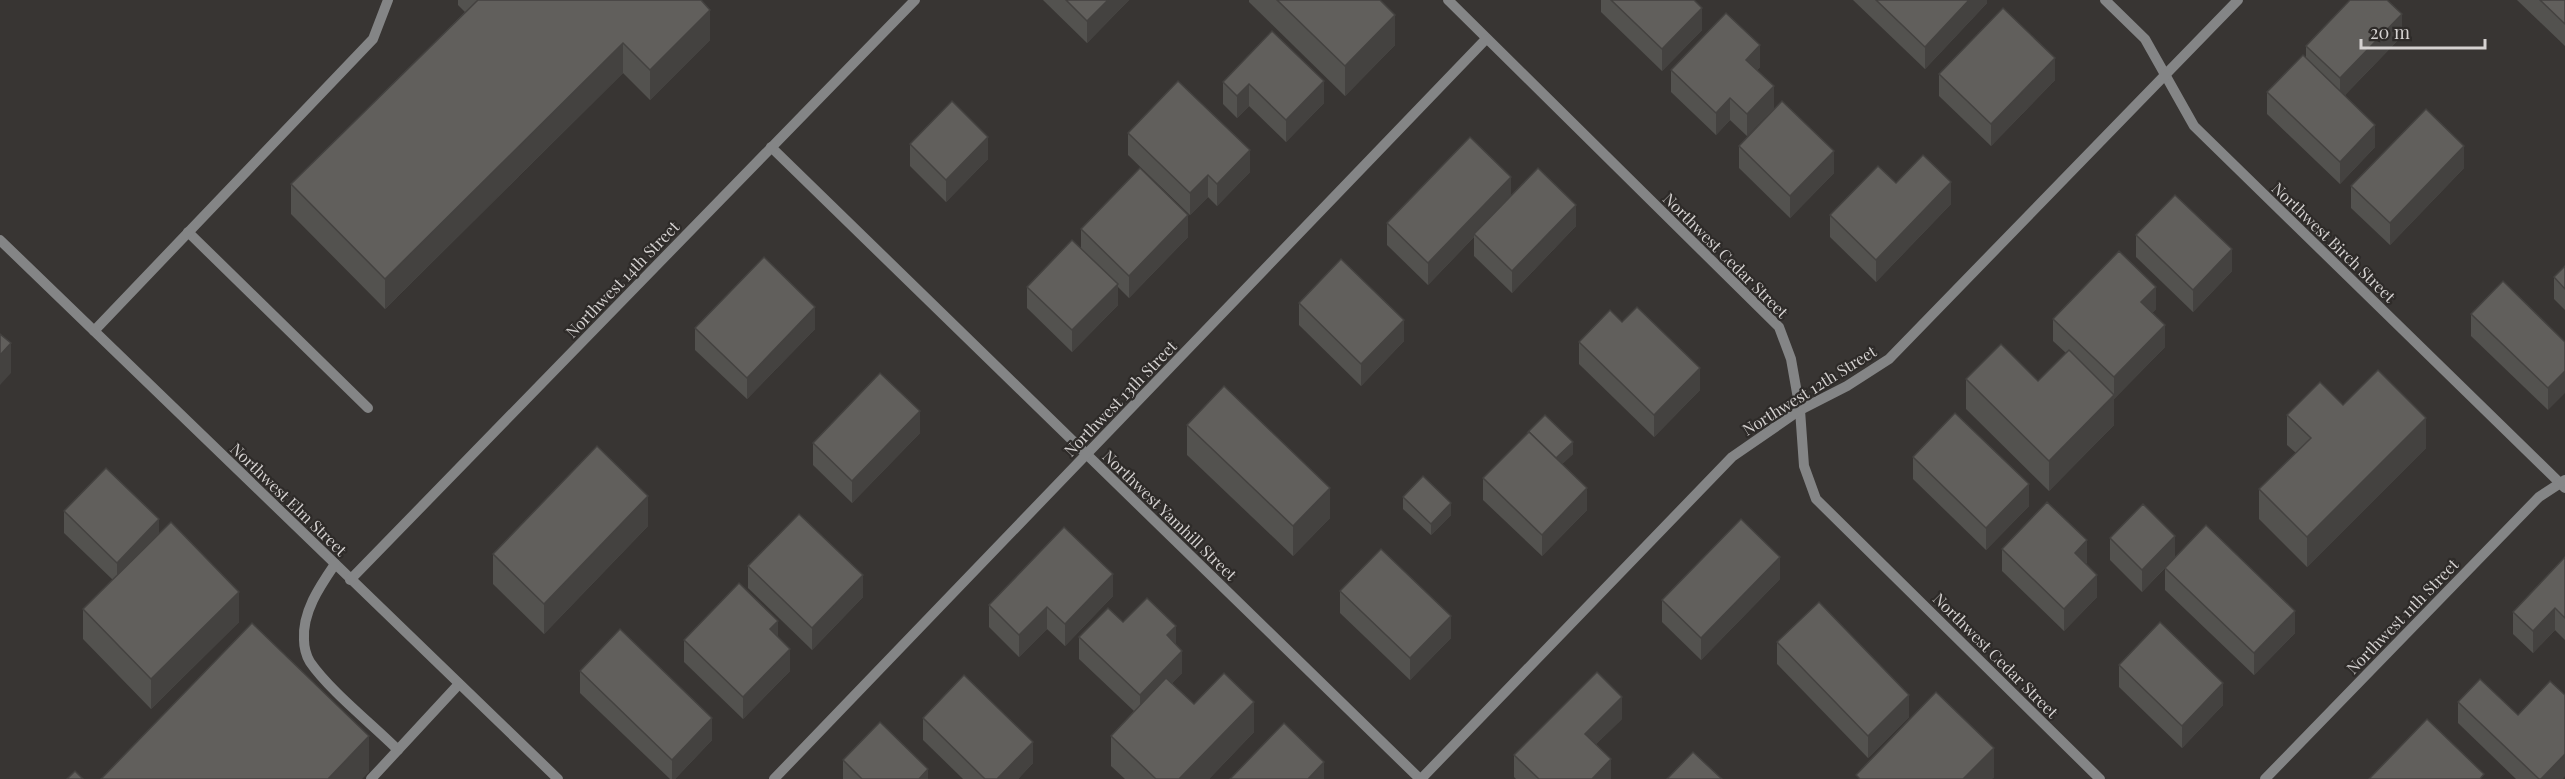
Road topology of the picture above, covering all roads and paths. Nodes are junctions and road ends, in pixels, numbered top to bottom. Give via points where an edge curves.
1 (388, 0) edge
2 (915, 0) edge
3 (1448, 0) edge
4 (2105, 0) edge
5 (2238, 0) edge
6 (1486, 39) junction
7 (2165, 75) junction
8 (771, 147) junction
9 (188, 232) junction
10 (0, 240) edge
11 (94, 331) junction
12 (368, 408) dead end
13 (1800, 410) junction
14 (1086, 454) junction
15 (2563, 484) edge
16 (335, 564) junction
17 (350, 580) junction
18 (459, 684) junction
19 (398, 750) junction
20 (371, 779) edge
21 (558, 779) edge
22 (774, 779) edge
23 (1421, 779) edge
24 (2100, 779) edge
25 (2265, 779) edge

1 - 9 street via 374,39
2 - 8 street, Northwest 14th Street
3 - 6 street, Northwest Cedar Street
4 - 7 street, Northwest Birch Street via 2145,39
5 - 7 street, Northwest 12th Street
6 - 13 street, Northwest Cedar Street via 1779,327 1791,359
6 - 14 street, Northwest 13th Street
7 - 13 street, Northwest 12th Street via 1889,359
7 - 15 street, Northwest Birch Street via 2194,126
8 - 14 street, Northwest Yamhill Street
8 - 17 street, Northwest 14th Street
9 - 11 street
9 - 12 street
10 - 11 street, Northwest Elm Street
11 - 16 street, Northwest Elm Street
13 - 23 street, Northwest 12th Street via 1732,457
13 - 24 street, Northwest Cedar Street via 1804,466 1816,499
14 - 22 street, Northwest 13th Street
14 - 23 street, Northwest Yamhill Street
15 - 25 street, Northwest 11th Street via 2539,497
16 - 17 street, Northwest Elm Street
16 - 19 street via 318,590 305,624 303,641 308,660
17 - 18 street, Northwest Elm Street
18 - 19 street
18 - 21 street, Northwest Elm Street
19 - 20 street

